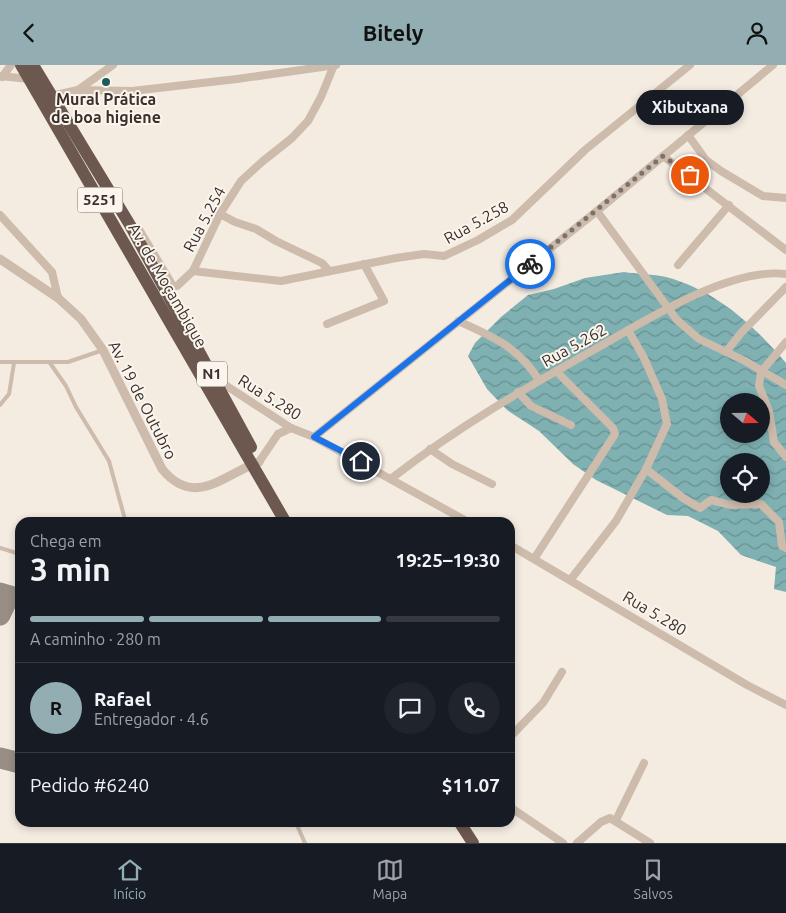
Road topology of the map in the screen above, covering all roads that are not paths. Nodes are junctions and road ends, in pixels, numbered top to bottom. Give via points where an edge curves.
1 (11, 65) edge
2 (21, 65) edge
3 (33, 65) edge
4 (113, 65) edge
5 (335, 65) edge
6 (690, 65) edge
7 (773, 65) edge
8 (1, 77) edge
9 (29, 79) junction
10 (78, 90) junction
11 (51, 96) junction
12 (688, 135) junction
13 (663, 156) junction
14 (104, 182) junction
15 (786, 198) edge
16 (729, 205) junction
17 (597, 211) junction
18 (220, 214) junction
19 (0, 215) edge
20 (130, 225) joint
21 (786, 250) edge
22 (0, 259) edge
23 (364, 264) junction
24 (678, 265) dead end
25 (193, 271) junction
26 (329, 271) junction
27 (786, 274) edge
28 (786, 287) edge
29 (58, 298) junction
30 (669, 309) junction
31 (458, 321) junction
32 (327, 324) dead end
33 (628, 330) junction
34 (179, 335) joint
35 (786, 342) edge
36 (103, 350) junction
37 (726, 352) junction
38 (0, 362) edge
39 (14, 363) junction
40 (50, 363) junction
41 (556, 371) junction
42 (761, 372) junction
43 (214, 378) junction
44 (539, 380) junction
45 (786, 385) edge
46 (518, 392) junction
47 (0, 405) edge
48 (571, 425) dead end
49 (291, 428) junction
50 (314, 437) junction
51 (430, 449) junction
52 (786, 457) edge
53 (255, 464) junction
54 (646, 469) junction
55 (392, 478) junction
56 (492, 484) dead end
57 (124, 517) edge
58 (283, 517) edge
59 (292, 517) edge
60 (460, 517) edge
61 (0, 548) edge
62 (515, 548) edge
63 (786, 548) edge
64 (15, 552) edge
65 (534, 559) junction
66 (571, 579) junction
67 (562, 672) dead end
68 (786, 705) edge
69 (515, 732) edge
70 (644, 763) dead end
71 (515, 810) edge
72 (616, 820) junction
73 (298, 827) edge
74 (463, 827) edge
75 (469, 827) edge
76 (305, 843) edge
77 (473, 843) edge
78 (479, 843) edge
79 (564, 843) edge
80 (577, 843) edge
81 (650, 843) edge

1 - 8 street
2 - 9 highway, Av. de Moçambique / 5251
3 - 11 highway, Av. de Moçambique / 5251
4 - 10 street
5 - 10 street via 132,91
5 - 18 street, Rua 5.254 via 308,121 292,139 241,181
6 - 23 street, Rua 5.258 via 585,150 526,208 503,225 444,256 424,254
7 - 12 street
8 - 9 street
9 - 34 highway, Av. de Moçambique / 5251
10 - 11 street
11 - 14 highway, Av. de Moçambique / 5251
12 - 13 street
12 - 15 street via 706,160 721,171 763,196
13 - 16 street
13 - 17 street
14 - 20 highway, Av. de Moçambique / 5251
14 - 25 street, Rua 5.254 via 120,198 173,286
16 - 21 street
16 - 24 street
17 - 30 street
17 - 31 street
18 - 25 street, Rua 5.254
18 - 26 street via 324,264
19 - 29 street via 52,272
20 - 43 highway, Av. de Moçambique / N1
22 - 29 street, Av. 19 de Outubro
23 - 26 street, Rua 5.258
23 - 32 street via 384,301
25 - 26 street, Rua 5.258 via 281,281
27 - 30 street, Rua 5.262 via 744,277
28 - 37 street
29 - 36 street, Av. 19 de Outubro via 80,319
30 - 33 street, Rua 5.262
30 - 37 street via 698,339
31 - 44 street via 493,337 519,354
31 - 50 street
33 - 41 street, Rua 5.262
33 - 54 street via 662,399 667,420
34 - 53 highway, Av. de Moçambique / N1
35 - 42 street
36 - 40 lane via 68,362
36 - 53 street, Av. 19 de Outubro via 169,478 191,488 207,486
37 - 42 street
38 - 39 lane
39 - 40 lane
39 - 47 lane via 9,394
40 - 57 lane via 109,461
41 - 44 street, Rua 5.262
41 - 65 street via 613,428 615,434
42 - 45 street
42 - 52 street via 759,386 772,420 771,432 774,442
43 - 49 street, Rua 5.280
43 - 53 highway, Av. de Moçambique / N1
44 - 46 street, Rua 5.262
46 - 48 street via 531,406
46 - 51 street, Rua 5.262
49 - 50 street, Rua 5.280
49 - 53 street via 278,434
50 - 55 street, Rua 5.280
51 - 55 street, Rua 5.262
51 - 56 street
53 - 58 highway, Av. de Moçambique / N1
53 - 59 highway, Av. de Moçambique / N1
54 - 63 street via 700,508 711,500 731,505 761,504 779,522 782,546
54 - 66 street via 616,521
55 - 60 street, Rua 5.280
61 - 64 lane
62 - 65 street, Rua 5.280
65 - 66 street, Rua 5.280
66 - 68 street, Rua 5.280
67 - 69 street via 543,703
70 - 72 street
71 - 79 street
72 - 80 street via 610,818 601,822
72 - 81 street
73 - 76 lane
74 - 77 highway
75 - 78 highway

